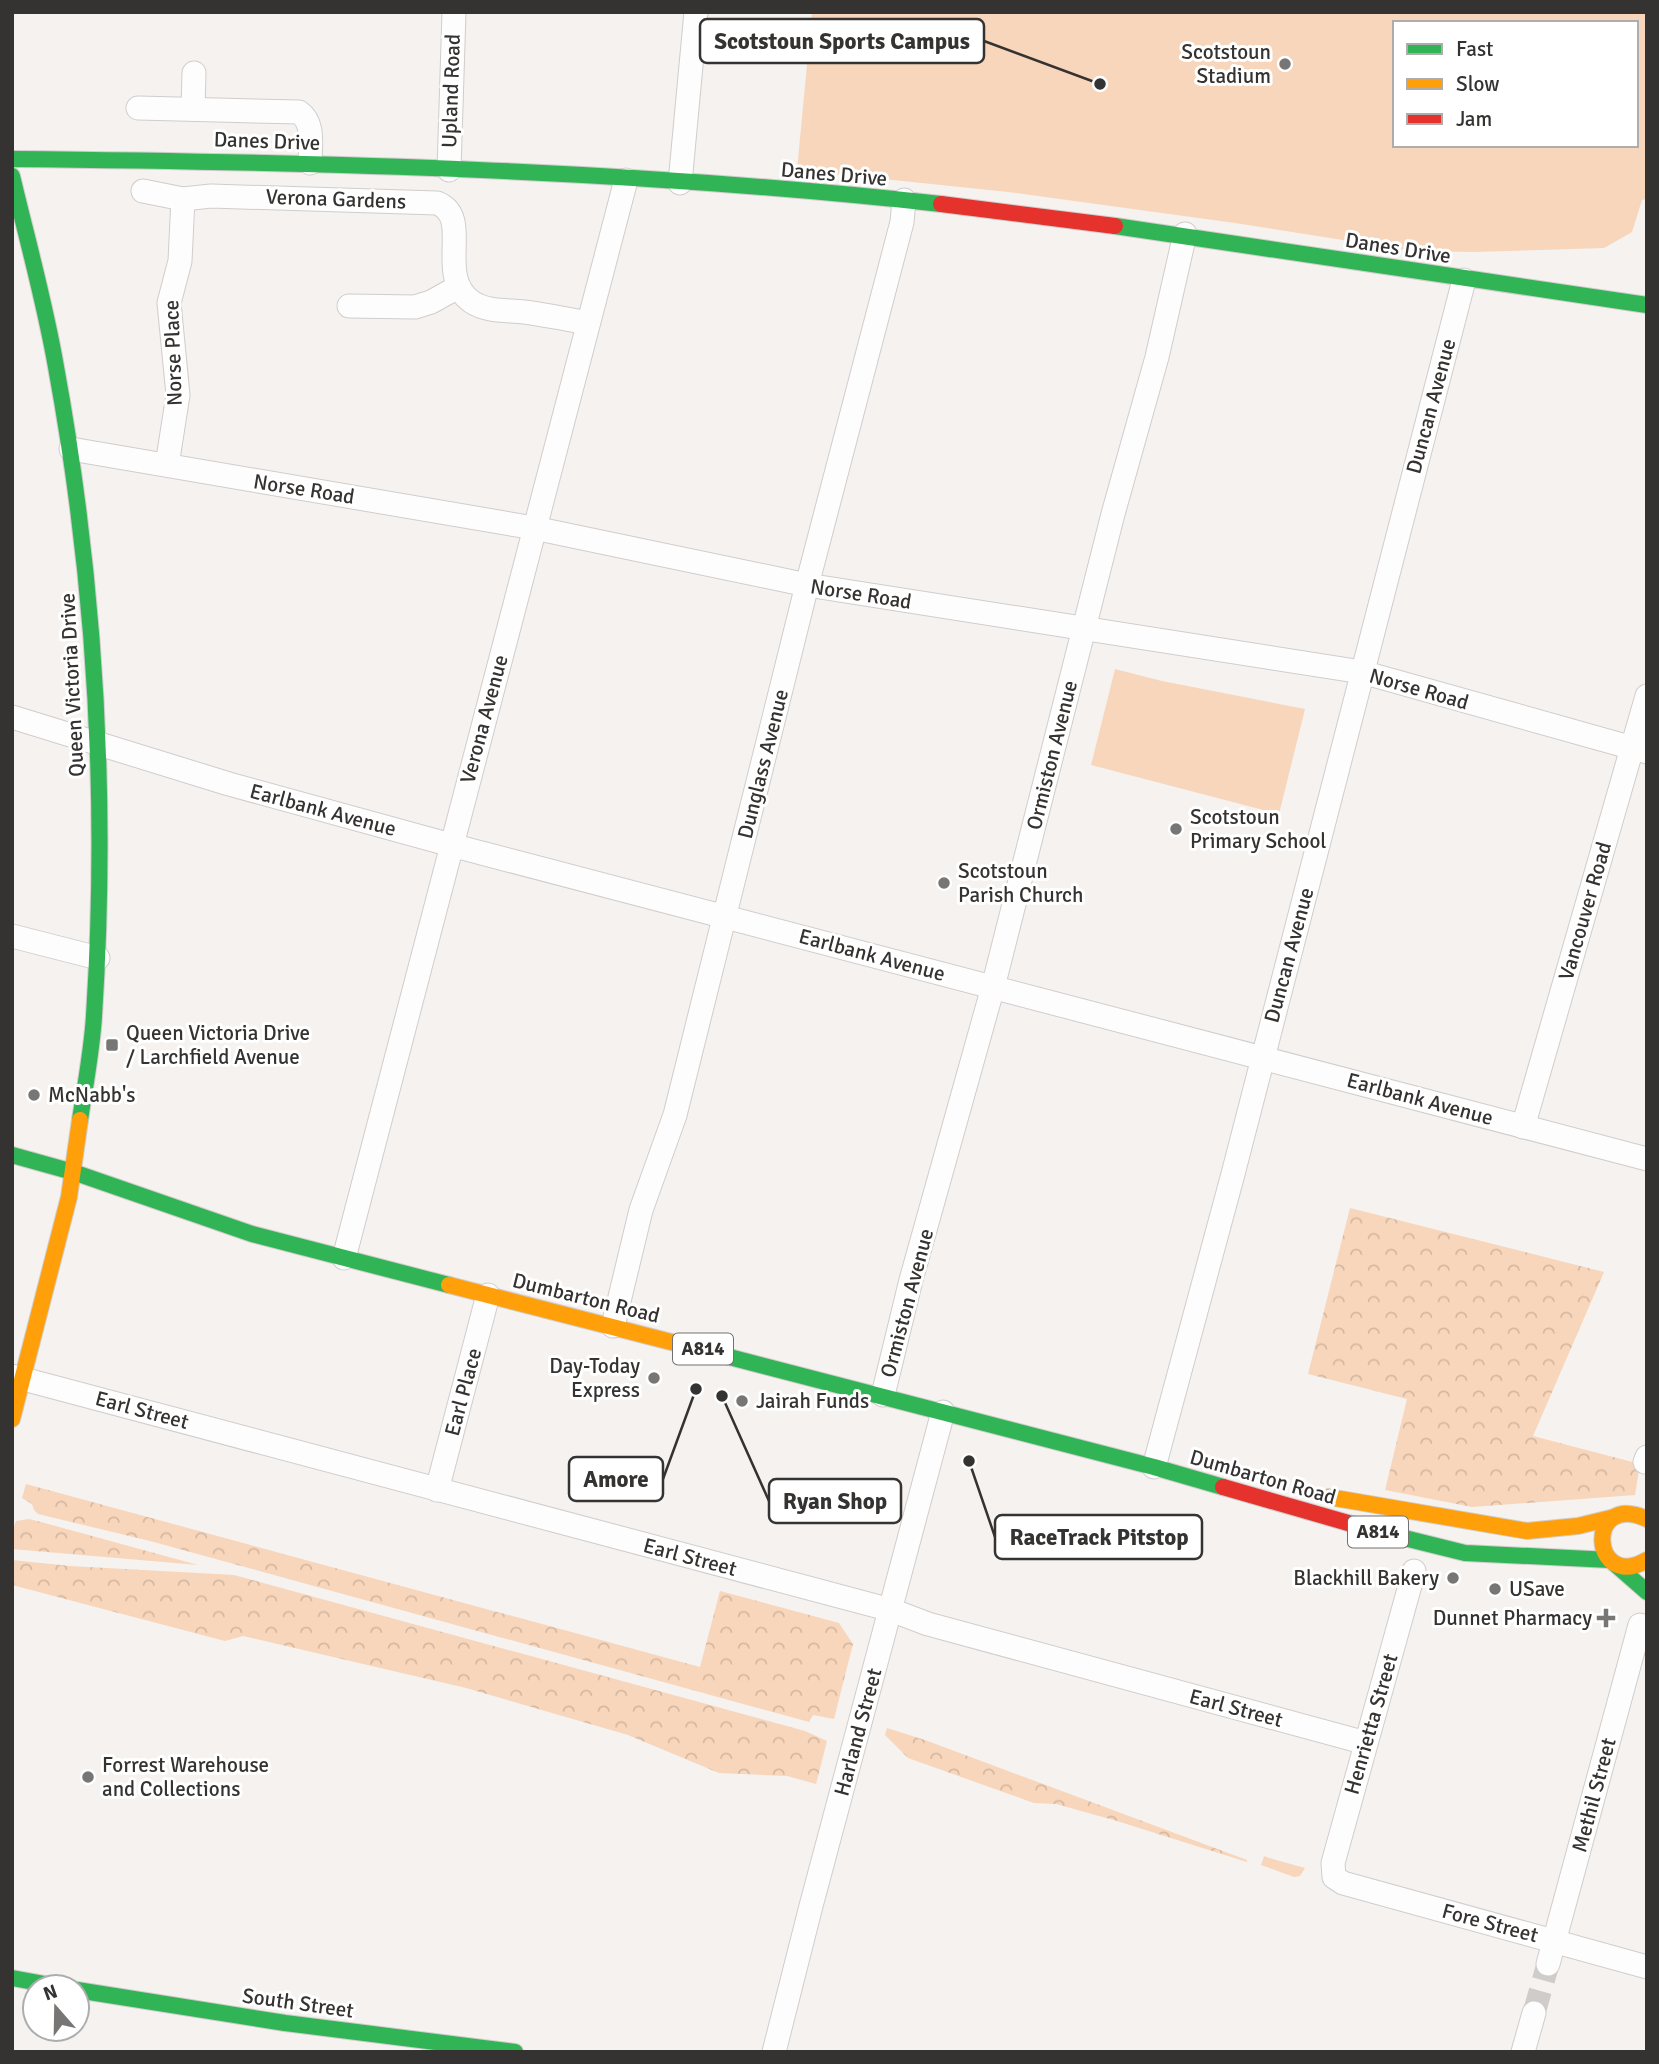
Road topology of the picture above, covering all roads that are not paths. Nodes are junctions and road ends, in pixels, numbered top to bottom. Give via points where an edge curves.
1 (454, 12) edge
2 (696, 12) edge
3 (194, 73) dead end
4 (138, 108) dead end
5 (193, 109) junction
6 (12, 159) edge
7 (310, 163) junction
8 (449, 170) junction
9 (12, 176) edge
10 (626, 180) junction
11 (680, 183) junction
12 (142, 191) dead end
13 (183, 199) junction
14 (904, 200) junction
15 (1185, 234) junction
16 (1464, 280) junction
17 (458, 288) junction
18 (1647, 304) edge
19 (349, 306) dead end
20 (588, 323) junction
21 (71, 449) junction
22 (167, 465) junction
23 (534, 528) junction
24 (807, 585) junction
25 (1084, 630) junction
26 (1362, 672) junction
27 (1647, 696) edge
28 (12, 717) edge
29 (98, 744) junction
30 (1640, 750) edge
31 (451, 845) junction
32 (725, 916) junction
33 (12, 936) edge
34 (98, 958) junction
35 (992, 987) junction
36 (1262, 1058) junction
37 (1523, 1126) junction
38 (12, 1155) edge
39 (1647, 1159) edge
40 (73, 1172) junction
41 (161, 1220) dead end
42 (252, 1234) junction
43 (344, 1258) junction
44 (488, 1294) junction
45 (613, 1326) junction
46 (18, 1377) edge
47 (883, 1395) junction
48 (943, 1412) junction
49 (12, 1419) edge
50 (1154, 1467) junction
51 (437, 1490) junction
52 (1290, 1490) dead end
53 (1317, 1495) dead end
54 (1647, 1506) edge
55 (1629, 1512) junction
56 (1611, 1518) junction
57 (1647, 1519) edge
58 (1647, 1560) edge
59 (1613, 1562) junction
60 (1414, 1571) dead end
61 (1647, 1592) edge
62 (891, 1610) junction
63 (1640, 1625) dead end
64 (1366, 1743) junction
65 (1334, 1877) joint
66 (1555, 1941) junction
67 (1548, 1964) tunnel mouth
68 (1647, 1968) edge
69 (91, 1992) edge
70 (1534, 2013) tunnel mouth
71 (515, 2052) edge
72 (774, 2052) edge
73 (1523, 2052) edge

1 - 8 street, Upland Road
2 - 11 street
3 - 5 street
4 - 5 street
5 - 7 street via 299,112 307,118 310,130
6 - 7 street, Danes Drive
7 - 8 street, Danes Drive
8 - 10 street, Danes Drive
9 - 21 street, Queen Victoria Drive via 39,284
10 - 11 street, Danes Drive
10 - 20 street, Verona Avenue
11 - 14 street, Danes Drive
12 - 13 street, Verona Gardens
13 - 17 street, Verona Gardens via 437,203 454,219 453,270
13 - 22 street, Norse Place via 180,261 169,303 178,395
14 - 15 street, Danes Drive
14 - 24 street, Dunglass Avenue
15 - 16 street, Danes Drive
15 - 25 street, Ormiston Avenue
16 - 18 street, Danes Drive
16 - 26 street, Duncan Avenue
17 - 19 street via 415,307
17 - 20 street via 482,307
20 - 23 street, Verona Avenue
21 - 22 street, Norse Road
21 - 29 street, Queen Victoria Drive via 91,620
22 - 23 street, Norse Road
23 - 24 street, Norse Road
23 - 31 street, Verona Avenue
24 - 25 street, Norse Road
24 - 32 street, Dunglass Avenue
25 - 26 street, Norse Road
25 - 35 street, Ormiston Avenue
26 - 30 street, Norse Road
26 - 36 street, Duncan Avenue
27 - 30 street, Vancouver Road
28 - 29 street, Earlbank Avenue
29 - 31 street, Earlbank Avenue
29 - 34 street, Queen Victoria Drive
30 - 37 street, Vancouver Road
31 - 32 street, Earlbank Avenue
31 - 43 street, Verona Avenue
32 - 35 street, Earlbank Avenue
32 - 45 street, Dunglass Avenue via 675,1115 641,1210
33 - 34 street
34 - 40 street, Queen Victoria Drive via 92,1041
35 - 36 street, Earlbank Avenue
35 - 47 street, Ormiston Avenue
36 - 37 street, Earlbank Avenue
36 - 50 street, Duncan Avenue
37 - 39 street, Earlbank Avenue
38 - 40 street, Dumbarton Road
40 - 42 street, Dumbarton Road
40 - 46 street, Queen Victoria Drive
41 - 42 street, Dumbarton Road / A814
42 - 43 street, Dumbarton Road / A814
43 - 44 street, Dumbarton Road / A814
44 - 45 street, Dumbarton Road / A814
44 - 51 street, Earl Place
45 - 47 street, Dumbarton Road / A814
46 - 49 street, Queen Victoria Drive
46 - 51 street, Earl Street
47 - 48 street, Dumbarton Road / A814
48 - 50 street, Dumbarton Road / A814
48 - 62 street, Harland Street
50 - 52 street, Dumbarton Road / A814
50 - 59 street, Dumbarton Road / A814 via 1448,1550
51 - 62 street, Earl Street
53 - 56 street, Dumbarton Road / A814 via 1527,1531
54 - 55 street, Dumbarton Road
55 - 56 street, Dumbarton Road
55 - 57 street
56 - 59 street via 1601,1535 1602,1549
58 - 59 street, Dumbarton Road via 1631,1567
59 - 61 street
60 - 64 street, Henrietta Street
62 - 64 street, Earl Street via 928,1624
62 - 72 street, Harland Street
63 - 66 street, Methil Street
64 - 65 street, Henrietta Street via 1333,1863
65 - 66 street, Fore Street
66 - 67 street, Methil Street
66 - 68 street, Fore Street
69 - 71 street, South Street
70 - 73 street

